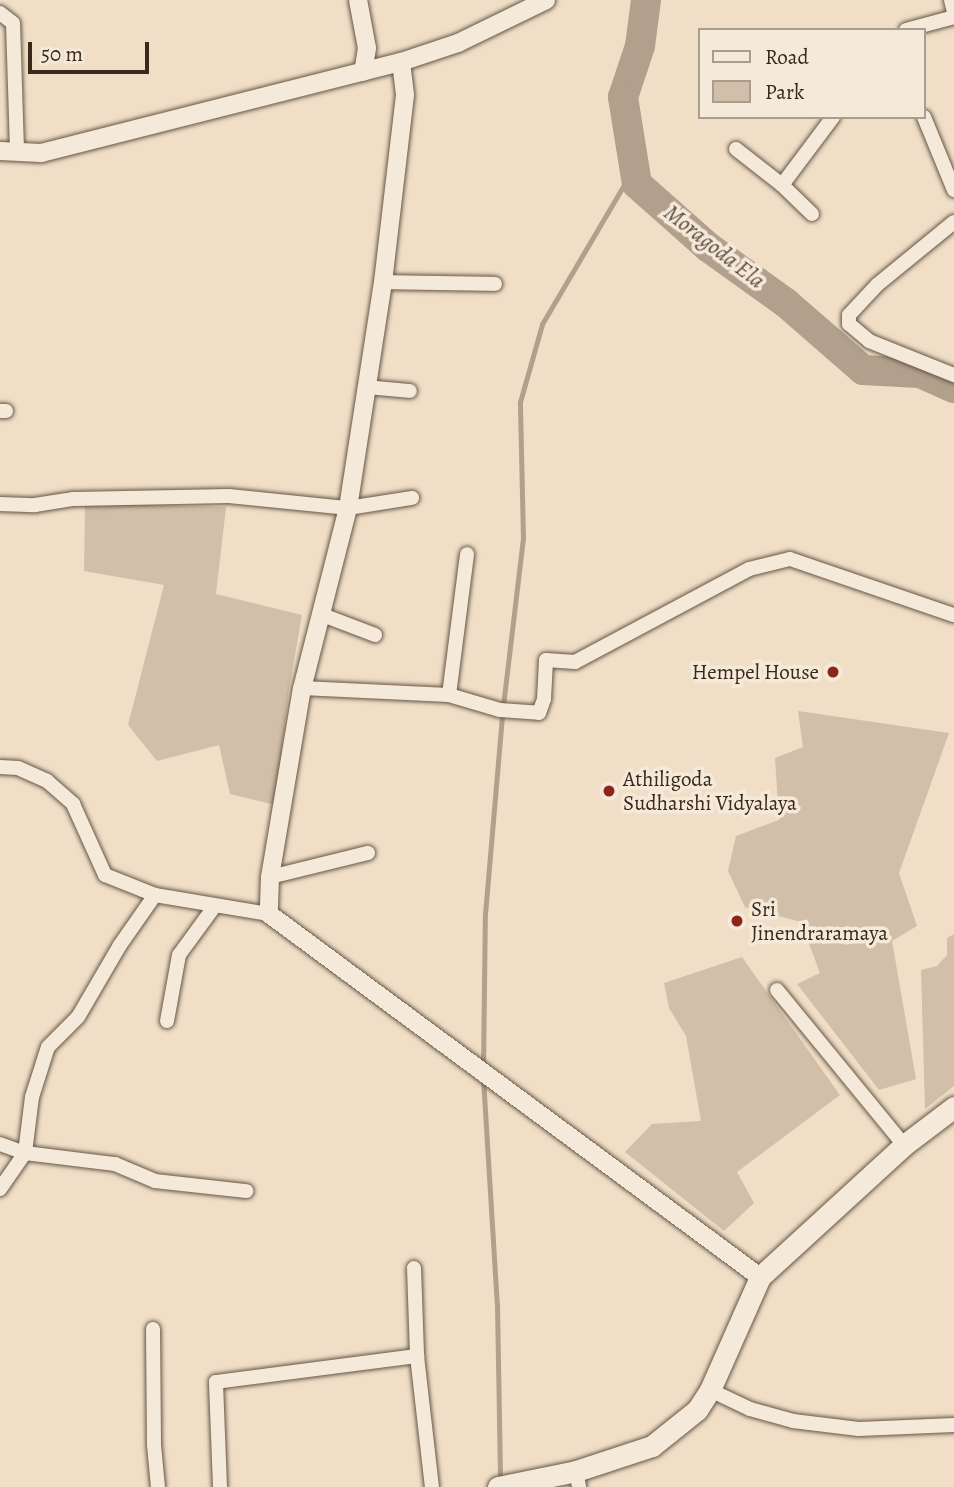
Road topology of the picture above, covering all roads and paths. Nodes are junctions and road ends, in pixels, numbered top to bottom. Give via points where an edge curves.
1 (358, 0) edge
2 (546, 0) edge
3 (951, 0) edge
4 (954, 12) edge
5 (0, 13) edge
6 (954, 17) edge
7 (913, 28) edge
8 (401, 62) junction
9 (363, 72) junction
10 (831, 119) edge
11 (925, 119) edge
12 (736, 149) dead end
13 (8, 151) edge
14 (782, 185) junction
15 (954, 190) edge
16 (813, 214) dead end
17 (954, 222) edge
18 (383, 282) junction
19 (495, 285) dead end
20 (954, 375) edge
21 (366, 387) junction
22 (410, 391) dead end
23 (412, 498) dead end
24 (0, 504) edge
25 (348, 508) junction
26 (467, 554) dead end
27 (320, 614) junction
28 (954, 615) edge
29 (375, 635) dead end
30 (302, 688) junction
31 (449, 695) junction
32 (0, 767) edge
33 (368, 853) dead end
34 (270, 877) junction
35 (155, 895) junction
36 (214, 907) junction
37 (269, 914) junction
38 (777, 990) dead end
39 (167, 1021) dead end
40 (954, 1107) edge
41 (0, 1144) edge
42 (904, 1145) junction
43 (25, 1153) junction
44 (0, 1189) edge
45 (246, 1191) dead end
46 (414, 1268) dead end
47 (760, 1277) junction
48 (153, 1329) dead end
49 (417, 1356) junction
50 (710, 1390) junction
51 (954, 1425) edge
52 (578, 1479) edge
53 (158, 1487) edge
54 (220, 1487) edge
55 (432, 1487) edge
56 (504, 1487) edge

1 - 9 street via 367,47
2 - 8 street via 458,43
3 - 4 street
5 - 13 street via 13,23
6 - 7 street
8 - 9 street
8 - 18 street via 405,95
9 - 13 street via 41,152
10 - 14 street
11 - 15 street
12 - 14 street
14 - 16 street
17 - 20 street via 877,285 849,315 849,324 869,341
18 - 19 street
18 - 21 street
21 - 22 street
21 - 25 street
23 - 25 street
24 - 25 street via 216,496
25 - 27 street
26 - 31 street
27 - 29 street
27 - 30 street
28 - 31 street via 790,559 750,569 575,662 546,660 539,713 500,710
30 - 31 street
30 - 34 street
32 - 35 street via 18,768 47,781 73,804 106,876
33 - 34 street
34 - 37 street
35 - 36 street
35 - 43 street via 78,1017 48,1047 32,1097
36 - 37 street
36 - 39 street via 179,955
37 - 47 street
38 - 42 street
40 - 42 main road
41 - 43 street
42 - 47 main road
43 - 44 street
43 - 45 street via 115,1164 155,1181
46 - 49 street
47 - 50 main road
48 - 53 street
49 - 54 street via 216,1382
49 - 55 street
50 - 51 street via 750,1409 793,1421 859,1429
50 - 52 main road via 697,1410 652,1446
52 - 56 main road

